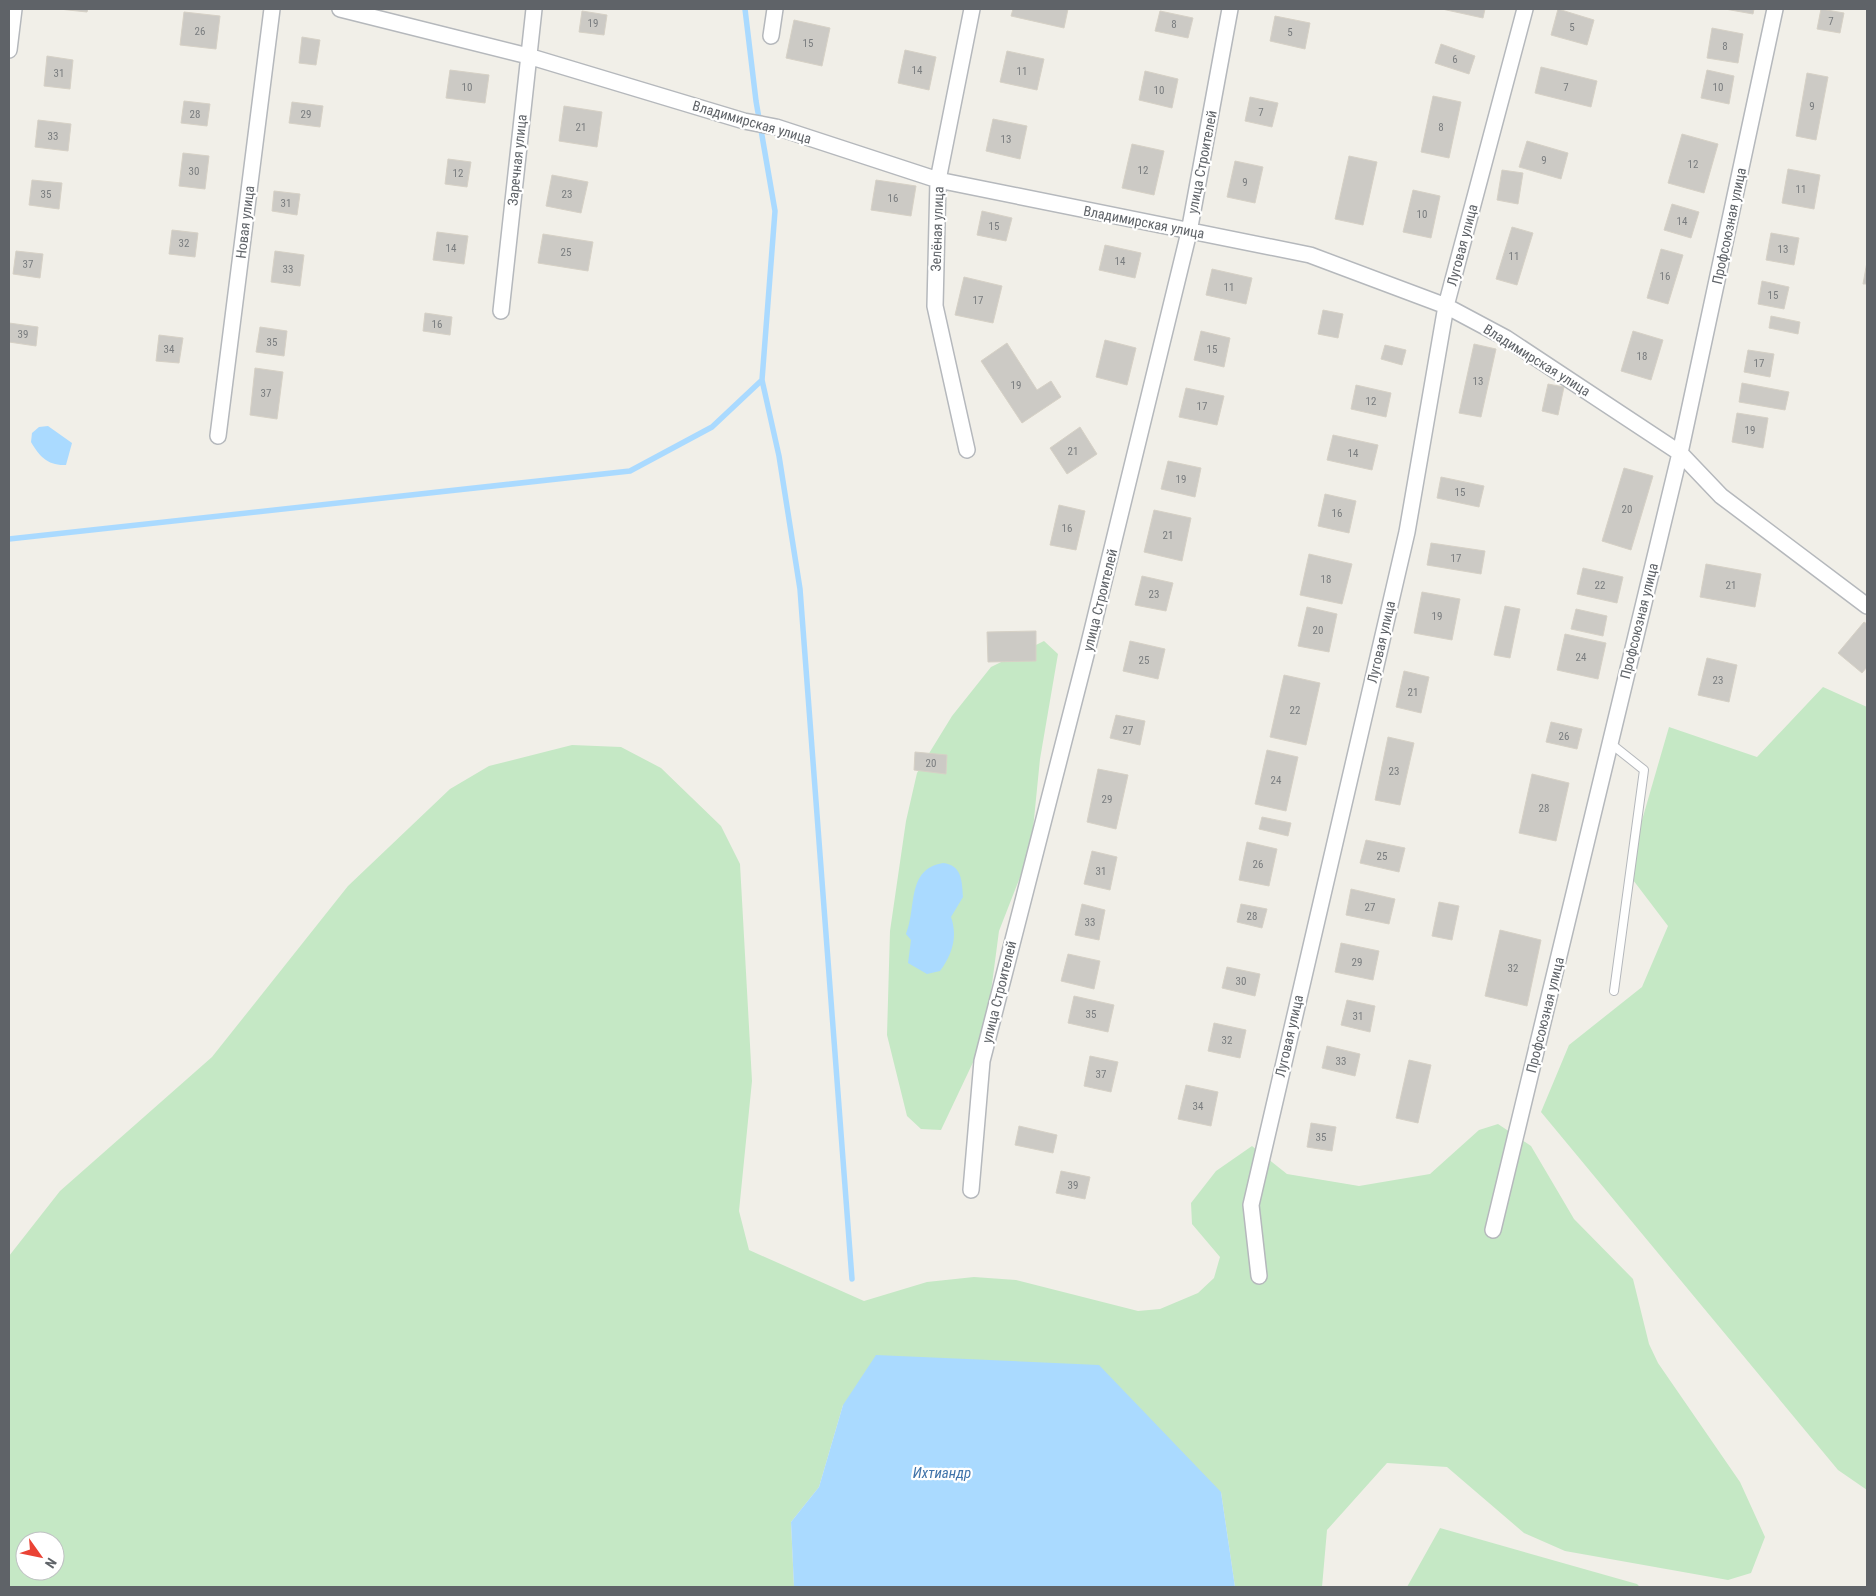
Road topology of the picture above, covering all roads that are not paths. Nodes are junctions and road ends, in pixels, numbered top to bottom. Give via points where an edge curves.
1 (14, 9) edge
2 (272, 9) edge
3 (340, 9) edge
4 (534, 9) edge
5 (775, 9) edge
6 (972, 9) edge
7 (1230, 9) edge
8 (1526, 9) edge
9 (1775, 9) edge
10 (771, 36) dead end
11 (9, 50) edge
12 (528, 56) junction
13 (938, 180) junction
14 (1189, 232) junction
15 (1446, 306) junction
16 (501, 311) dead end
17 (218, 436) dead end
18 (967, 450) dead end
19 (1680, 453) junction
20 (1867, 606) edge
21 (1610, 743) junction
22 (1614, 991) dead end
23 (971, 1190) dead end
24 (1493, 1230) dead end
25 (1259, 1276) dead end

1 - 11 street
2 - 17 street, Новая улица
3 - 12 street, Владимирская улица
4 - 12 street, Заречная улица
5 - 10 street
6 - 13 street, Зелёная улица
7 - 14 street, улица Строителей
8 - 15 street, Луговая улица
9 - 19 street, Профсоюзная улица
12 - 13 street, Владимирская улица via 744,121 776,127
12 - 16 street, Заречная улица
13 - 14 street, Владимирская улица
13 - 18 street, Зелёная улица via 935,306
14 - 15 street, Владимирская улица via 1310,255
14 - 23 street, улица Строителей via 1087,651 982,1061
15 - 19 street, Владимирская улица via 1506,338
15 - 25 street, Луговая улица via 1407,532 1251,1205
19 - 20 street, Владимирская улица via 1722,496
19 - 21 street, Профсоюзная улица
21 - 22 lane via 1644,770
21 - 24 street, Профсоюзная улица

